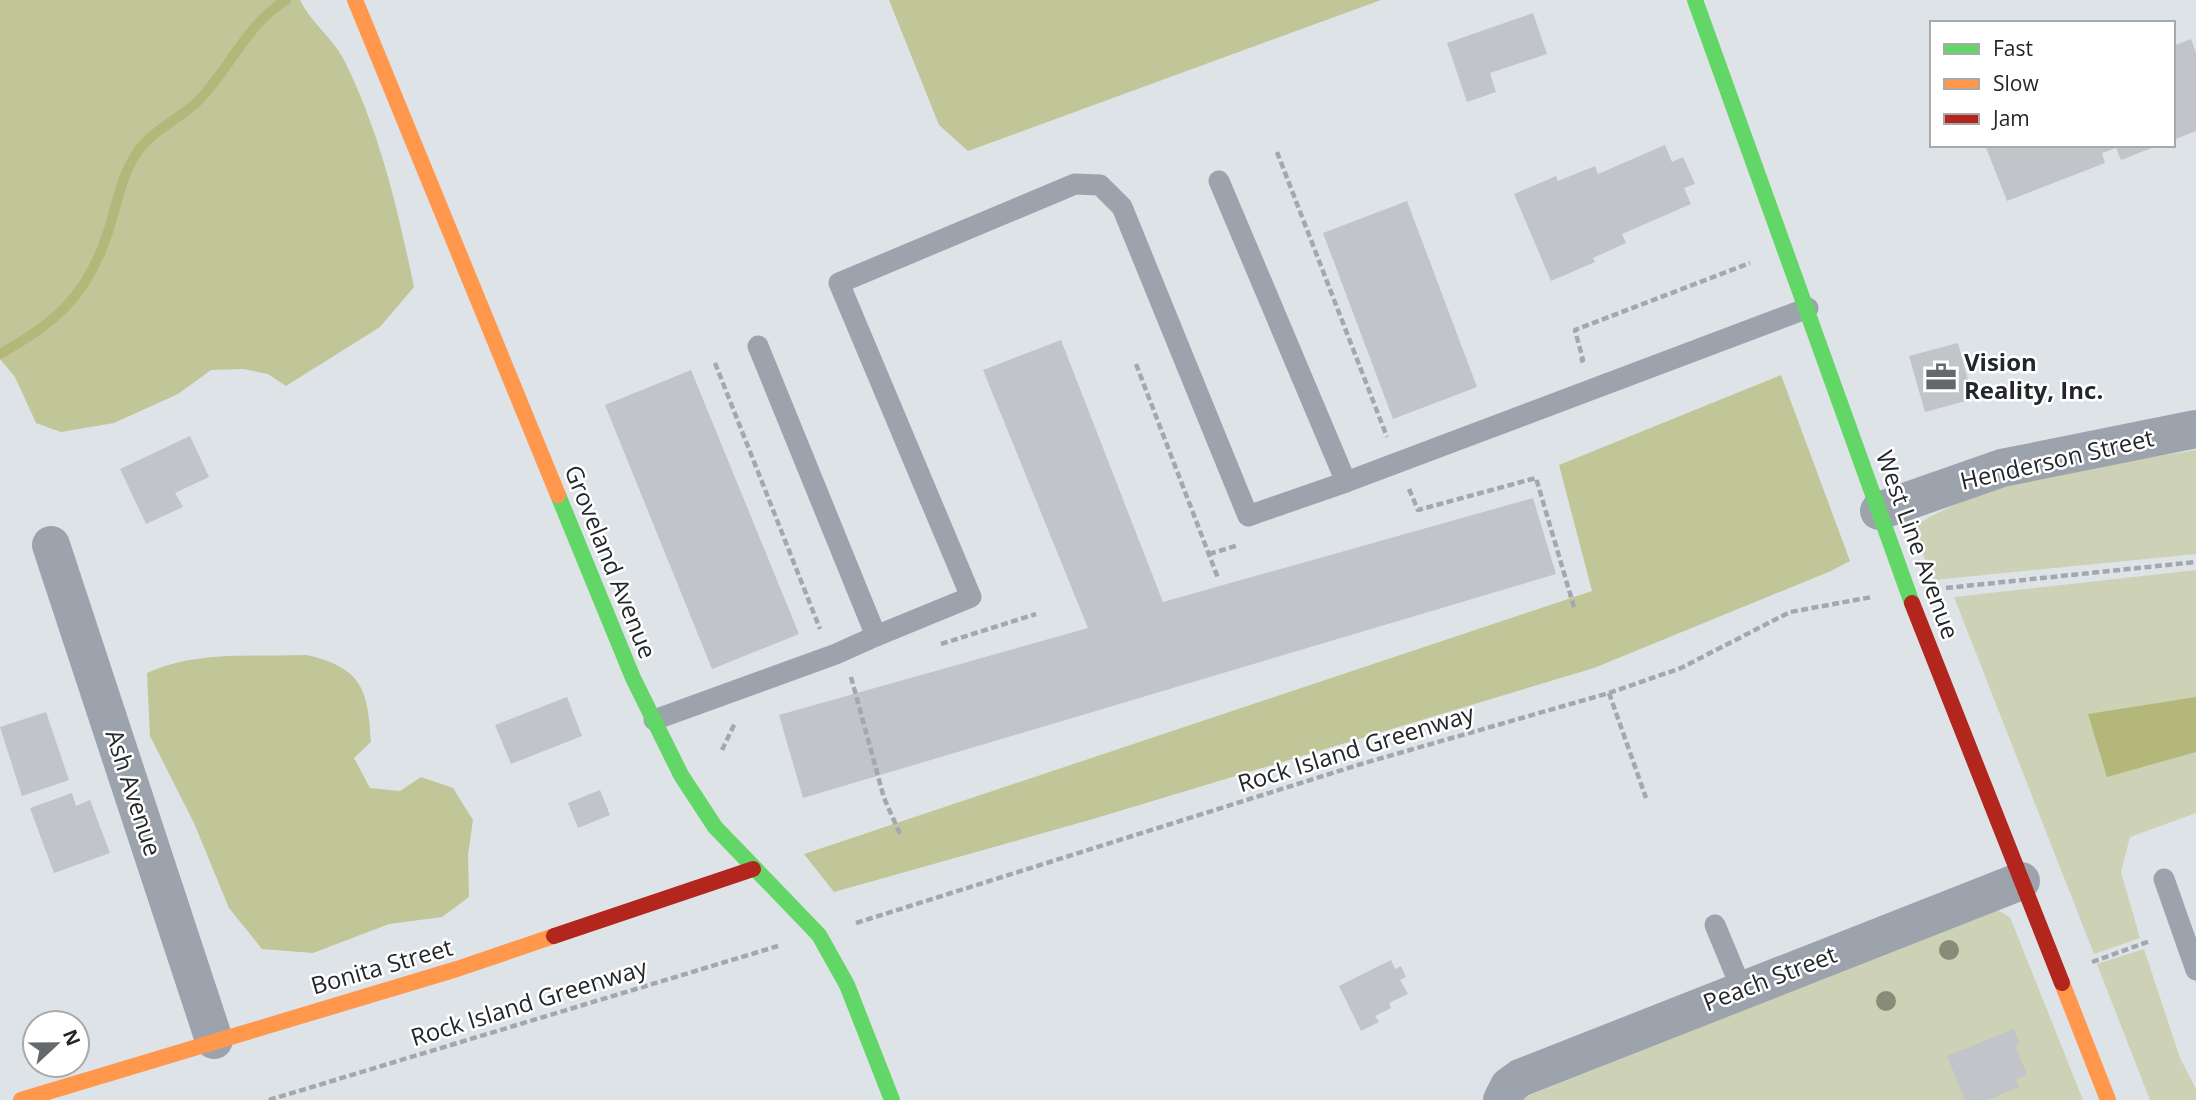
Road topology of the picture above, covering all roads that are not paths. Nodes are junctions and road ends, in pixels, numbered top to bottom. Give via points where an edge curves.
1 (355, 0) edge
2 (1695, 0) edge
3 (1219, 181) dead end
4 (1808, 308) junction
5 (758, 346) dead end
6 (2196, 429) edge
7 (1346, 482) junction
8 (1880, 511) junction
9 (51, 545) dead end
10 (876, 636) junction
11 (654, 720) junction
12 (753, 869) junction
13 (2164, 879) dead end
14 (2021, 881) junction
15 (1715, 925) dead end
16 (2196, 970) edge
17 (1742, 990) junction
18 (214, 1040) junction
19 (1511, 1089) edge
20 (21, 1100) edge
21 (892, 1100) edge
22 (2108, 1100) edge

1 - 11 street, Groveland Avenue
2 - 4 street, West Line Avenue
3 - 7 lane
4 - 7 lane
4 - 8 street, West Line Avenue
5 - 10 lane
6 - 8 street, Henderson Street via 2002,467
7 - 10 lane via 1248,516 1122,206 1100,185 1075,184 839,283 971,597
8 - 14 street, West Line Avenue
9 - 18 street, Ash Avenue
10 - 11 lane
11 - 12 street, Groveland Avenue via 681,775 715,827
12 - 18 street, Bonita Street via 457,970
12 - 21 street, Groveland Avenue via 819,934 847,985
13 - 16 lane
14 - 17 street, Peach Street
14 - 22 street, West Line Avenue
15 - 17 lane
17 - 19 street, Peach Street
18 - 20 street, Bonita Street

